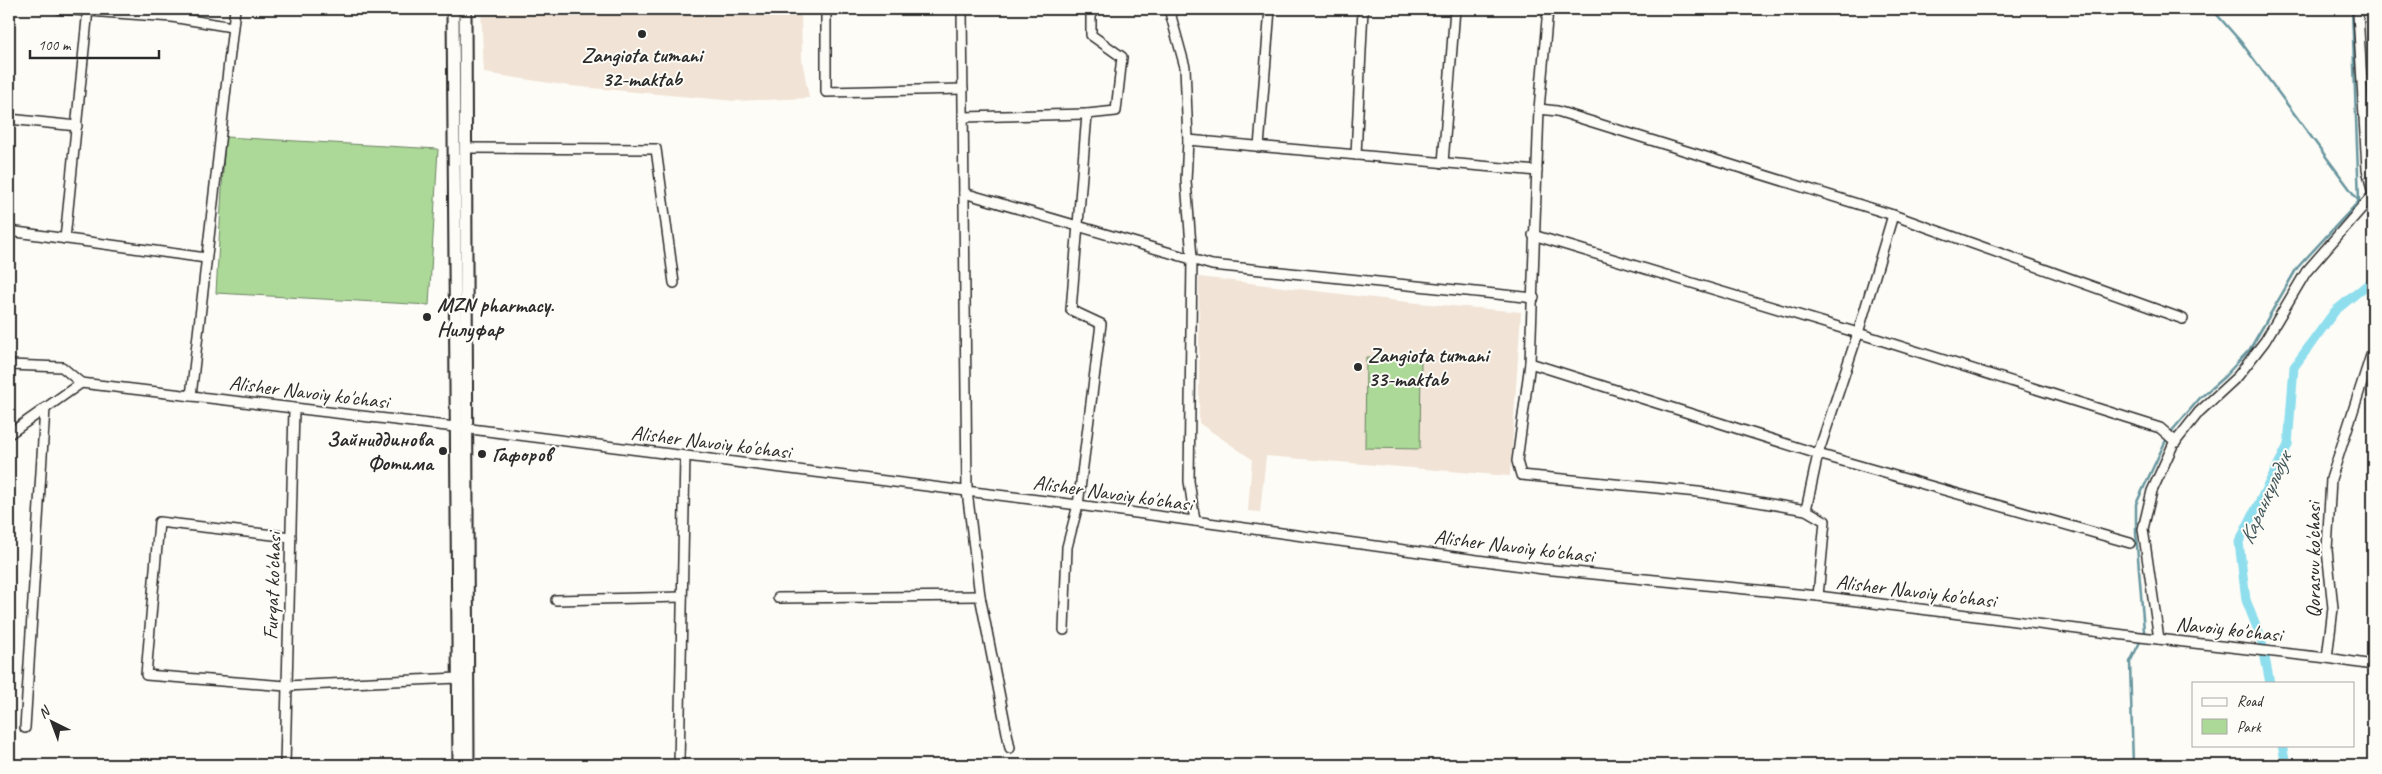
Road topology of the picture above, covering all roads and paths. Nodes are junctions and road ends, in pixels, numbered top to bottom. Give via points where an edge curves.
1 (60, 9) edge
2 (235, 9) edge
3 (453, 9) edge
4 (465, 9) edge
5 (826, 9) edge
6 (962, 9) edge
7 (1091, 9) edge
8 (1169, 9) edge
9 (1270, 9) edge
10 (1363, 9) edge
11 (1455, 9) edge
12 (1548, 9) edge
13 (88, 10) edge
14 (173, 13) edge
15 (2358, 13) dead end
16 (232, 27) junction
17 (963, 89) junction
18 (1539, 109) junction
19 (1087, 114) junction
20 (963, 117) junction
21 (9, 119) edge
22 (77, 126) junction
23 (1188, 140) junction
24 (1259, 146) junction
25 (467, 148) junction
26 (1356, 155) junction
27 (1443, 163) junction
28 (1537, 171) junction
29 (964, 193) junction
30 (2373, 194) edge
31 (1893, 215) junction
32 (1077, 225) junction
33 (9, 231) edge
34 (1533, 235) junction
35 (65, 239) junction
36 (206, 258) junction
37 (1192, 258) junction
38 (674, 283) dead end
39 (1534, 298) junction
40 (2183, 319) dead end
41 (1858, 333) junction
42 (2373, 350) edge
43 (1530, 363) junction
44 (9, 365) edge
45 (81, 383) junction
46 (191, 396) junction
47 (45, 408) junction
48 (294, 409) junction
49 (461, 428) junction
50 (9, 434) edge
51 (2176, 442) junction
52 (1818, 454) junction
53 (685, 456) junction
54 (967, 491) junction
55 (1078, 505) junction
56 (1806, 510) junction
57 (1195, 522) junction
58 (291, 537) junction
59 (2130, 543) dead end
60 (980, 596) junction
61 (1818, 596) junction
62 (682, 597) junction
63 (778, 598) dead end
64 (556, 600) dead end
65 (1064, 630) dead end
66 (2140, 637) joint
67 (2159, 640) junction
68 (2327, 658) junction
69 (2373, 666) edge
70 (458, 678) junction
71 (286, 686) junction
72 (25, 728) dead end
73 (1010, 748) dead end
74 (285, 765) edge
75 (459, 765) edge
76 (468, 765) edge
77 (679, 765) edge

1 - 13 street
2 - 16 street
3 - 49 main road
4 - 25 main road
5 - 17 street via 826,92
6 - 17 street
7 - 19 street via 1091,35 1122,57 1116,111
8 - 23 street via 1185,67
9 - 24 street
10 - 26 street
11 - 27 street
12 - 18 street
13 - 14 street
13 - 22 street
14 - 16 street
15 - 30 street via 2367,169
16 - 36 street
17 - 20 street
18 - 28 street
18 - 31 street via 1556,111
19 - 20 street
19 - 32 street
20 - 29 street
21 - 22 street
22 - 35 street
23 - 24 street
23 - 37 street via 1186,180
24 - 26 street
25 - 38 street via 656,149
25 - 49 main road
26 - 27 street
27 - 28 street
28 - 34 street
29 - 32 street
29 - 54 street
30 - 51 street via 2306,272 2265,341 2238,376 2199,412
31 - 40 street
31 - 41 street
32 - 37 street
32 - 55 street via 1071,310 1101,324
33 - 35 street
34 - 39 street
34 - 41 street
35 - 36 street
36 - 46 street
37 - 39 street via 1212,265
37 - 57 street via 1190,481
39 - 43 street
41 - 51 street via 2160,428
41 - 52 street
42 - 68 street, Qorasuv ko'chasi via 2331,479 2327,550 2333,608
43 - 52 street
43 - 56 street via 1517,460 1520,475 1698,492
44 - 45 street via 62,367
45 - 46 street, Alisher Navoiy ko'chasi
45 - 47 street
46 - 48 street, Alisher Navoiy ko'chasi
47 - 50 street
47 - 72 street
48 - 49 street, Alisher Navoiy ko'chasi
48 - 58 street, Furqat ko'chasi
49 - 53 street, Alisher Navoiy ko'chasi
49 - 70 main road
49 - 76 main road
51 - 67 street via 2152,491 2143,529
52 - 56 street
52 - 59 street
53 - 54 street, Alisher Navoiy ko'chasi
53 - 62 street
54 - 55 street, Alisher Navoiy ko'chasi
54 - 60 street
55 - 57 street, Alisher Navoiy ko'chasi
55 - 65 street via 1067,547
56 - 61 street via 1825,521
57 - 61 street, Alisher Navoiy ko'chasi via 1544,569
58 - 71 street, Furqat ko'chasi
58 - 71 street via 159,522 146,675
60 - 63 street
60 - 73 street
61 - 66 street, Alisher Navoiy ko'chasi
62 - 64 street
62 - 77 street
66 - 67 street, Navoiy ko'chasi
67 - 68 street, Navoiy ko'chasi
68 - 69 street, Navoiy ko'chasi
70 - 71 street
70 - 75 main road
71 - 74 street, Furqat ko'chasi

